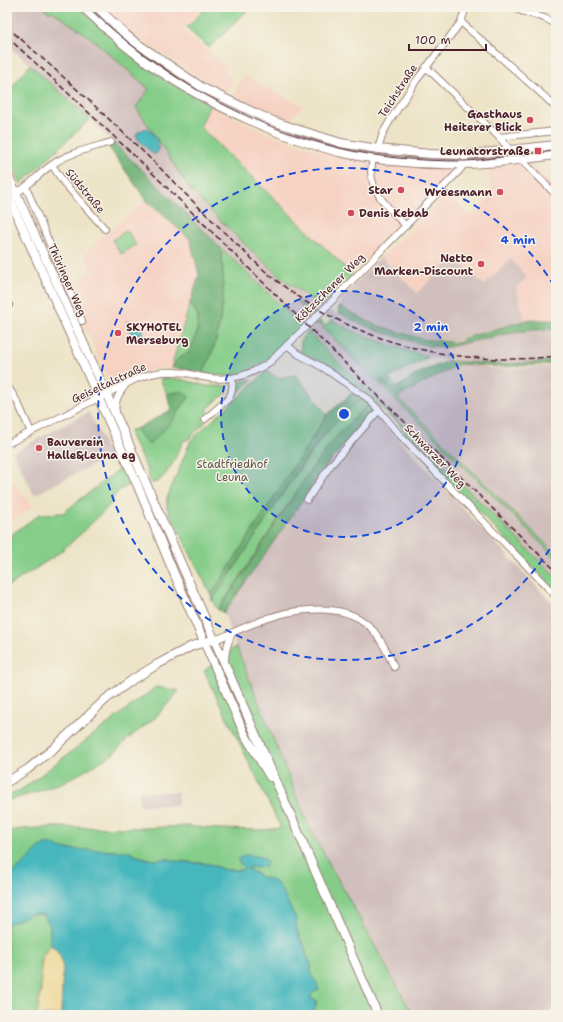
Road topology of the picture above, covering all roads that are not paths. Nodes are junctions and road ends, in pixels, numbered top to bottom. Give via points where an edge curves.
1 (84, 7) edge
2 (97, 7) edge
3 (466, 7) edge
4 (508, 7) edge
5 (461, 22) junction
6 (556, 24) edge
7 (426, 67) junction
8 (556, 108) edge
9 (556, 131) edge
10 (499, 137) junction
11 (111, 142) dead end
12 (556, 145) edge
13 (378, 149) junction
14 (510, 150) junction
15 (465, 155) junction
16 (556, 155) edge
17 (373, 158) junction
18 (522, 160) junction
19 (52, 164) junction
20 (463, 164) junction
21 (7, 173) edge
22 (26, 187) junction
23 (7, 193) edge
24 (16, 193) junction
25 (556, 194) edge
26 (9, 206) edge
27 (406, 226) junction
28 (105, 229) dead end
29 (73, 298) junction
30 (64, 302) junction
31 (82, 321) dead end
32 (287, 345) junction
33 (270, 362) joint
34 (232, 378) junction
35 (126, 385) junction
36 (7, 386) edge
37 (106, 395) junction
38 (98, 399) junction
39 (379, 410) junction
40 (117, 418) junction
41 (205, 419) dead end
42 (31, 432) junction
43 (7, 444) edge
44 (307, 500) dead end
45 (556, 596) edge
46 (232, 633) junction
47 (213, 640) junction
48 (205, 642) junction
49 (225, 665) junction
50 (394, 667) dead end
51 (7, 782) edge
52 (289, 810) junction
53 (378, 1015) edge

1 - 17 main road via 120,41 150,64 219,106 270,129 317,146
2 - 13 main road via 125,34 218,96 296,130 334,141
3 - 5 street, Teichstraße
4 - 6 street
5 - 7 street, Teichstraße
5 - 8 street
7 - 10 street
7 - 13 street, Teichstraße via 391,119
9 - 10 street
10 - 14 street
11 - 19 street via 64,157
12 - 14 main road
13 - 15 main road
14 - 15 main road
14 - 18 street
15 - 20 street, Kötzschener Weg
16 - 18 main road
17 - 20 main road via 417,163
17 - 27 street via 371,172 376,191
18 - 20 main road
18 - 25 street
19 - 22 street
19 - 28 street, Südstraße via 64,183
20 - 27 street, Kötzschener Weg
21 - 24 main road, Thüringer Weg
22 - 24 street
22 - 29 street, Thüringer Weg
23 - 26 main road, Thüringer Weg
24 - 30 main road, Thüringer Weg
26 - 38 main road, Thüringer Weg via 57,304
27 - 32 street, Kötzschener Weg
29 - 30 street
29 - 31 street, Thüringer Weg
30 - 37 main road, Thüringer Weg
32 - 33 street, Kötzschener Weg
32 - 39 street, Schwarzer Weg via 366,397
33 - 34 street, Geiseltalstraße via 249,374
34 - 35 street, Geiseltalstraße via 212,379 166,372 154,373
34 - 41 street via 230,396
35 - 37 street, Geiseltalstraße
35 - 40 street via 117,400
36 - 42 street
37 - 38 street, Geiseltalstraße
37 - 40 main road, Thüringer Weg
38 - 42 street, Geiseltalstraße
38 - 48 main road, Thüringer Weg
39 - 44 street via 330,466
39 - 45 street, Schwarzer Weg via 410,446
40 - 47 main road, Thüringer Weg
42 - 43 street, Geiseltalstraße
46 - 47 street
46 - 49 street via 225,654
46 - 50 street via 286,613 324,610 344,612 358,617 369,626 378,636
47 - 48 main road
47 - 49 main road, Thüringer Weg
48 - 51 main road via 135,678 106,699 54,748
48 - 52 main road, Thüringer Weg via 245,735
49 - 52 main road, Thüringer Weg
52 - 53 main road

